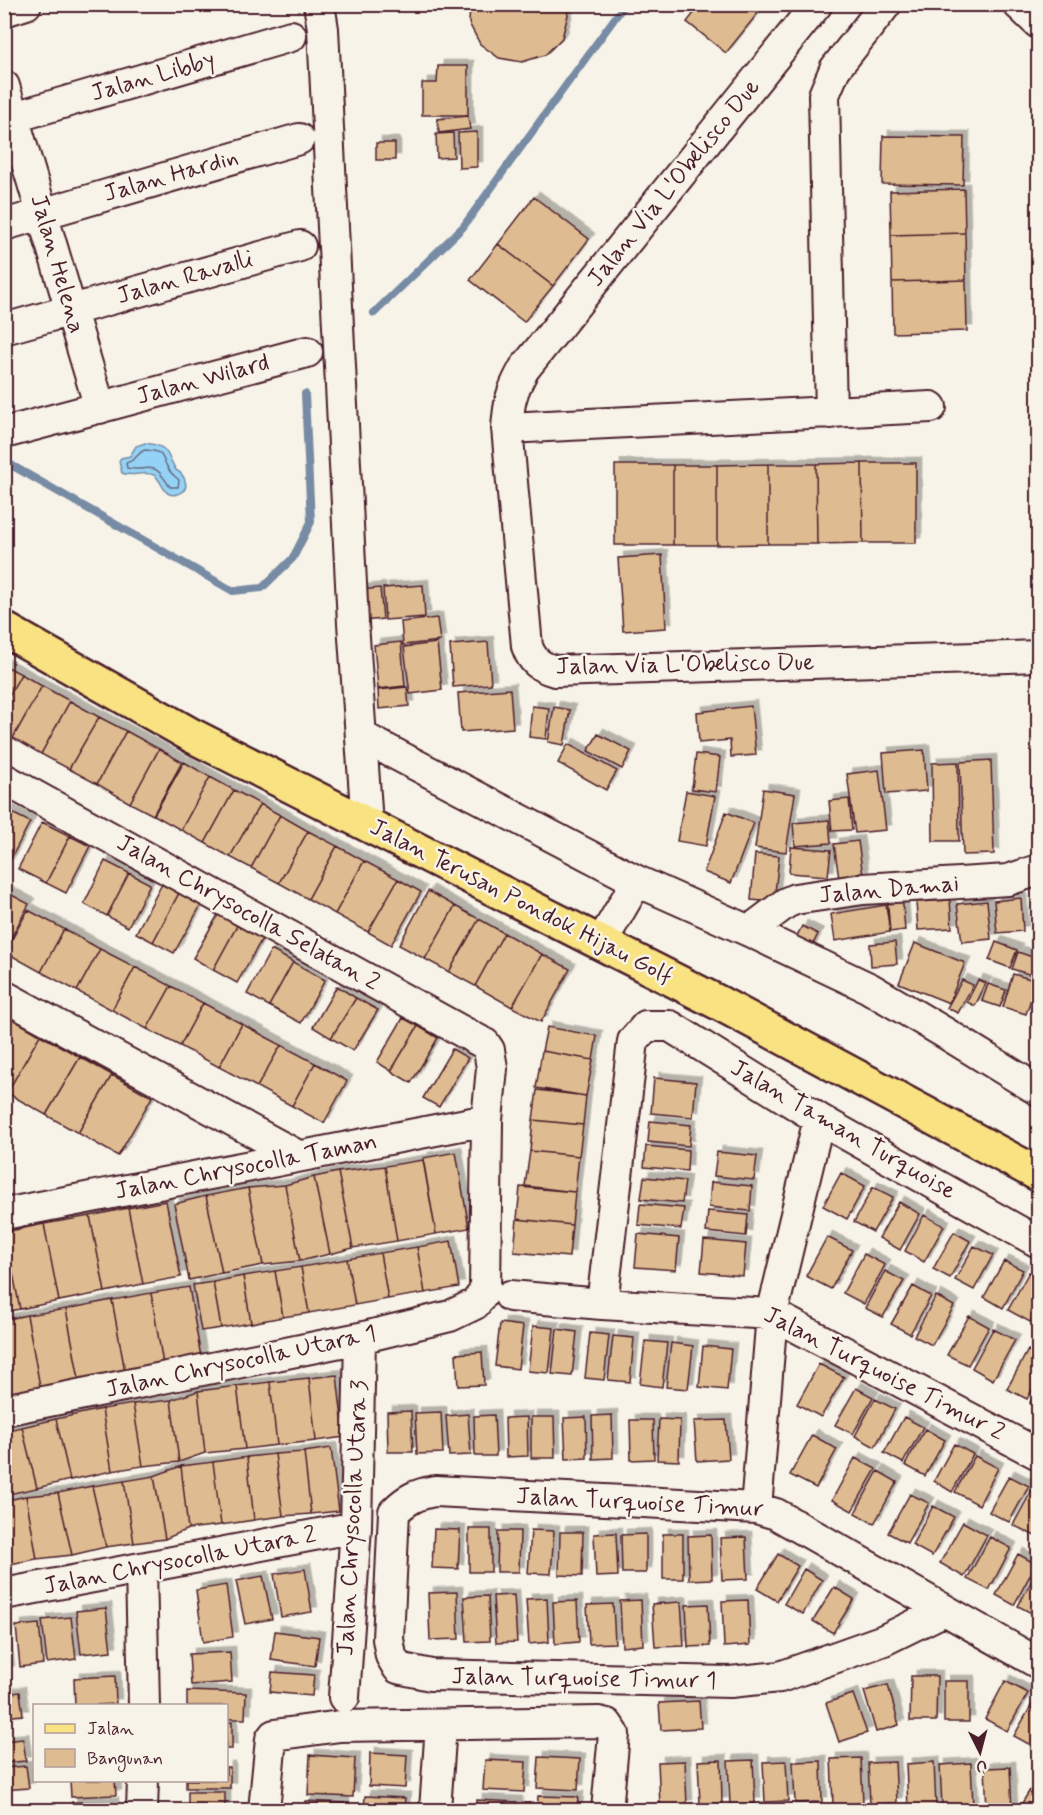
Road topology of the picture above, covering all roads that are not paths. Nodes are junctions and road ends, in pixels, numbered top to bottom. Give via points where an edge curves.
1 (26, 4) edge
2 (319, 4) edge
3 (817, 4) edge
4 (886, 4) edge
5 (1018, 4) edge
6 (4, 11) edge
7 (1038, 23) edge
8 (291, 36) dead end
9 (4, 86) edge
10 (9, 118) edge
11 (299, 139) dead end
12 (43, 214) junction
13 (4, 225) edge
14 (300, 246) dead end
15 (71, 310) junction
16 (4, 329) edge
17 (307, 352) dead end
18 (931, 407) dead end
19 (100, 408) junction
20 (831, 412) junction
21 (507, 428) junction
22 (8, 432) dead end
23 (4, 629) edge
24 (1038, 656) edge
25 (361, 735) junction
26 (4, 779) edge
27 (367, 824) junction
28 (1038, 870) edge
29 (637, 881) junction
30 (749, 931) junction
31 (601, 943) junction
32 (4, 996) edge
33 (1038, 1090) edge
34 (819, 1119) junction
35 (487, 1120) junction
36 (298, 1156) junction
37 (1038, 1174) edge
38 (4, 1214) edge
39 (1038, 1242) edge
40 (510, 1296) dead end
41 (602, 1304) junction
42 (772, 1314) junction
43 (360, 1338) junction
44 (4, 1410) edge
45 (1038, 1454) edge
46 (418, 1494) joint
47 (756, 1508) junction
48 (356, 1527) junction
49 (141, 1568) junction
50 (4, 1594) edge
51 (945, 1610) junction
52 (1038, 1663) edge
53 (344, 1697) dead end
54 (144, 1704) edge
55 (441, 1725) junction
56 (143, 1782) edge
57 (142, 1810) edge
58 (264, 1810) edge
59 (435, 1810) edge
60 (607, 1810) edge

1 - 6 street
2 - 25 street
3 - 21 street, Jalan Via L'Obelisco Due via 524,369 509,402
4 - 20 street via 835,69 824,96
5 - 7 street
8 - 10 street, Jalan Libby
9 - 10 street, Jalan Helena
10 - 12 street, Jalan Helena
11 - 12 street, Jalan Hardin
12 - 13 street, Jalan Hardin
12 - 15 street, Jalan Helena
14 - 15 street, Jalan Ravalli
15 - 16 street, Jalan Ravalli
15 - 19 street, Jalan Helena
17 - 19 street, Jalan Wilard
18 - 20 street
19 - 22 street, Jalan Wilard
20 - 21 street
21 - 24 street, Jalan Via L'Obelisco Due via 527,646 531,657 543,668 555,671
23 - 27 main road, Jalan Terusan Pondok Hijau Golf via 191,735
25 - 27 street
25 - 29 street
26 - 35 street, Jalan Chrysocolla Selatan 2 via 485,1044 492,1068
27 - 31 main road, Jalan Terusan Pondok Hijau Golf
28 - 30 street, Jalan Damai via 1008,880 863,889 795,899
29 - 30 street
29 - 31 street
30 - 33 street via 869,988
31 - 37 main road, Jalan Terusan Pondok Hijau Golf
32 - 36 street
34 - 39 street, Jalan Taman Turquoise
34 - 41 street, Jalan Taman Turquoise via 670,1026 646,1026 633,1041
34 - 42 street
35 - 36 street, Jalan Chrysocolla Taman
35 - 43 street, Jalan Chrysocolla Utara 1 via 485,1291 475,1304 450,1316
36 - 38 street, Jalan Chrysocolla Taman
40 - 41 street, Jalan Turquoise Timur 2
41 - 42 street, Jalan Turquoise Timur 2
42 - 45 street, Jalan Turquoise Timur 2
42 - 47 street
43 - 44 street, Jalan Chrysocolla Utara 1
43 - 48 street, Jalan Chrysocolla Utara 3
46 - 47 street, Jalan Turquoise Timur via 435,1491
46 - 51 street, Jalan Turquoise Timur 1 via 394,1512 388,1638 398,1668 431,1675 730,1682 780,1677 884,1640
47 - 51 street, Jalan Turquoise Timur via 776,1514
48 - 49 street, Jalan Chrysocolla Utara 2
48 - 53 street, Jalan Chrysocolla Utara 3
49 - 50 street, Jalan Chrysocolla Utara 2
49 - 54 street
51 - 52 street, Jalan Turquoise Timur
55 - 58 street via 340,1726 273,1735
55 - 59 street
55 - 60 street via 607,1724 614,1734
56 - 57 street

